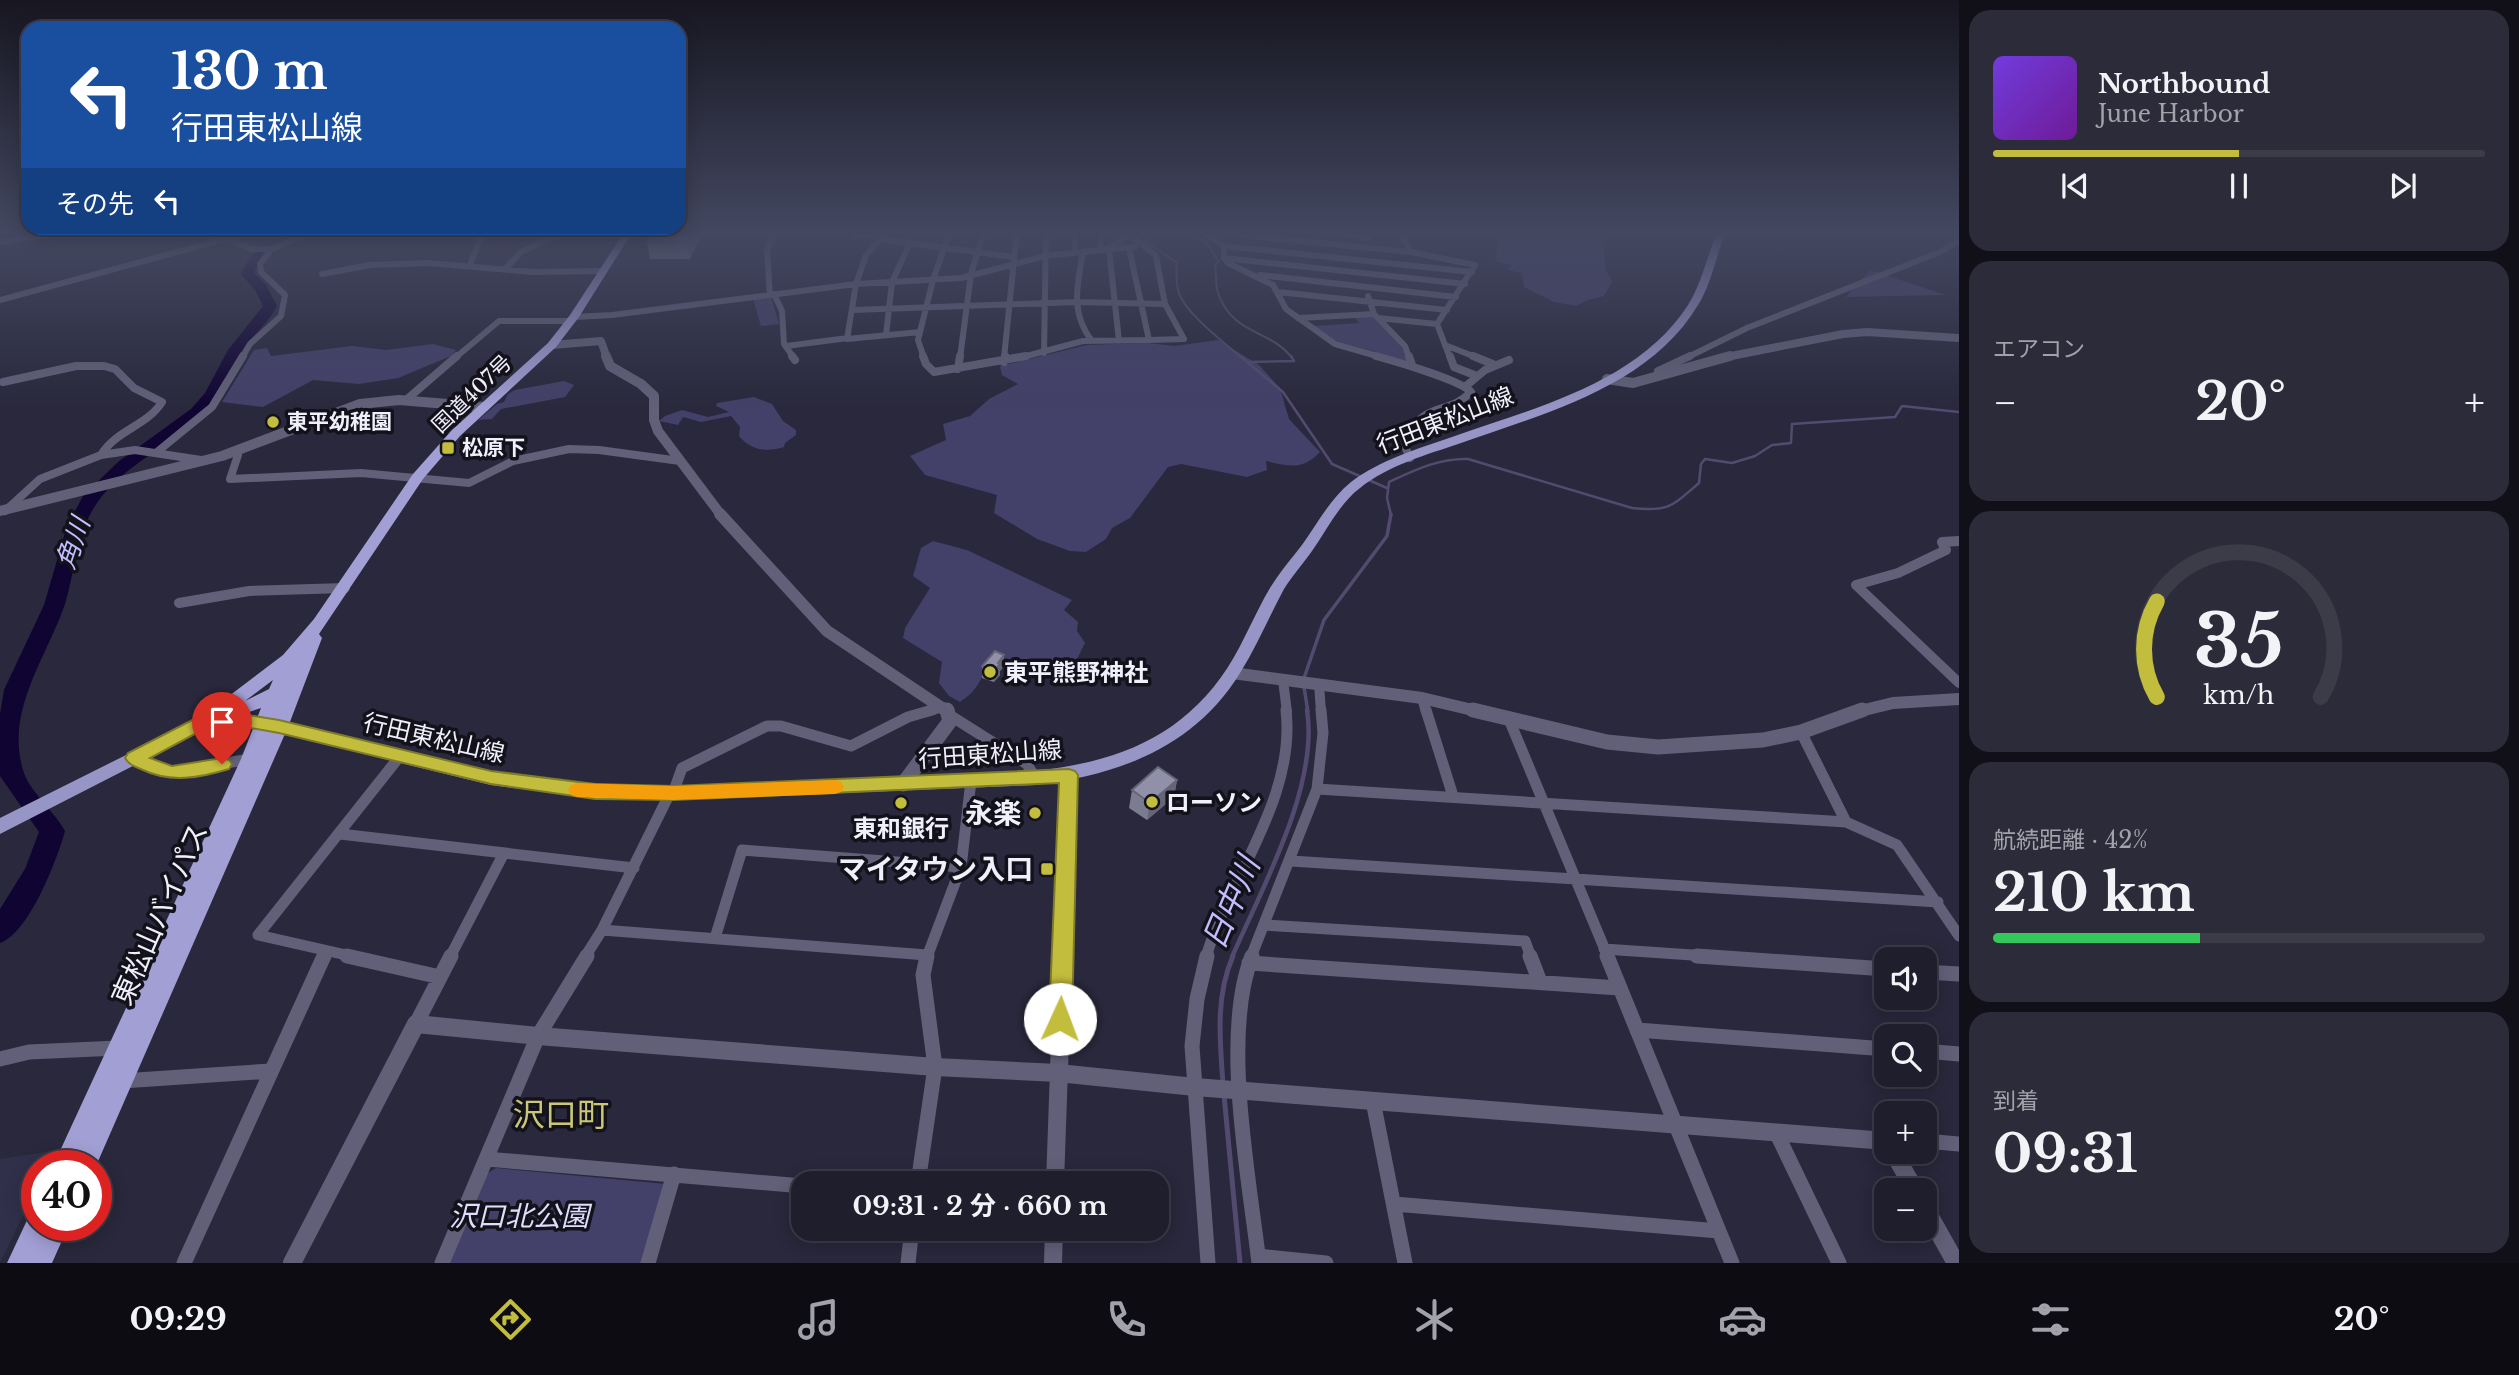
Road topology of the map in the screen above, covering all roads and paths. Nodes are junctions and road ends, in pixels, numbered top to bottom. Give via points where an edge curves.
1 (37, 290) edge
2 (280, 290) edge
3 (591, 290) edge
4 (771, 290) edge
5 (811, 290) edge
6 (855, 290) edge
7 (891, 290) edge
8 (931, 290) edge
9 (969, 290) edge
10 (1011, 290) edge
11 (1044, 290) edge
12 (1078, 290) edge
13 (1112, 290) edge
14 (1138, 290) edge
15 (1162, 290) edge
16 (1364, 290) edge
17 (1390, 290) edge
18 (1461, 290) edge
19 (1700, 290) edge
20 (1844, 290) edge
21 (1278, 292) joint
22 (772, 295) junction
23 (1325, 297) junction
24 (1456, 297) junction
25 (0, 300) edge
26 (1076, 302) junction
27 (1370, 302) junction
28 (1044, 303) junction
29 (1113, 303) junction
30 (1141, 303) junction
31 (1010, 304) junction
32 (1165, 304) junction
33 (967, 306) junction
34 (927, 307) junction
35 (889, 309) junction
36 (853, 310) junction
37 (1447, 310) junction
38 (1337, 316) junction
39 (1376, 316) junction
40 (1297, 318) junction
41 (572, 319) junction
42 (1437, 324) junction
43 (920, 332) junction
44 (886, 335) junction
45 (848, 338) junction
46 (1959, 338) edge
47 (1149, 340) junction
48 (1092, 341) junction
49 (1119, 341) junction
50 (552, 345) junction
51 (1445, 345) junction
52 (786, 346) junction
53 (1044, 353) junction
54 (795, 360) dead end
55 (1509, 360) dead end
56 (1004, 362) junction
57 (1412, 365) junction
58 (1495, 365) junction
59 (958, 369) junction
60 (1476, 376) junction
61 (1660, 376) junction
62 (1607, 379) junction
63 (1, 381) edge
64 (1466, 386) junction
65 (406, 400) junction
66 (484, 407) junction
67 (156, 452) junction
68 (235, 452) junction
69 (101, 455) junction
70 (1410, 458) junction
71 (205, 461) junction
72 (680, 461) junction
73 (418, 477) junction
74 (3, 511) edge
75 (1959, 541) edge
76 (345, 587) junction
77 (179, 603) dead end
78 (320, 623) junction
79 (289, 659) junction
80 (1233, 673) junction
81 (297, 677) junction
82 (1283, 680) junction
83 (1959, 683) edge
84 (1319, 684) junction
85 (275, 694) junction
86 (1422, 698) junction
87 (1959, 699) edge
88 (947, 711) junction
89 (1507, 716) junction
90 (210, 719) junction
91 (271, 725) junction
92 (1801, 732) junction
93 (400, 756) junction
94 (134, 758) junction
95 (250, 759) junction
96 (1069, 775) junction
97 (1035, 778) junction
98 (971, 781) junction
99 (904, 784) junction
100 (1317, 789) junction
101 (671, 793) junction
102 (1453, 796) junction
103 (1544, 803) junction
104 (1846, 822) junction
105 (9, 823) edge
106 (340, 834) junction
107 (504, 852) junction
108 (1291, 861) junction
109 (961, 867) junction
110 (634, 869) junction
111 (1576, 880) junction
112 (1938, 902) junction
113 (1264, 925) junction
114 (603, 930) junction
115 (1959, 936) edge
116 (715, 938) junction
117 (1604, 949) junction
118 (326, 951) junction
119 (927, 955) junction
120 (1249, 963) junction
121 (1874, 968) edge
122 (1937, 973) edge
123 (1959, 974) edge
124 (440, 978) junction
125 (1540, 982) junction
126 (1619, 988) junction
127 (416, 1024) junction
128 (1637, 1030) junction
129 (538, 1036) junction
130 (1874, 1047) edge
131 (118, 1048) junction
132 (1937, 1052) edge
133 (1959, 1054) edge
134 (0, 1059) edge
135 (934, 1067) junction
136 (271, 1071) junction
137 (1058, 1073) junction
138 (122, 1082) junction
139 (1195, 1087) junction
140 (1240, 1091) junction
141 (1373, 1101) junction
142 (1678, 1125) junction
143 (1776, 1132) junction
144 (1874, 1140) edge
145 (1937, 1142) edge
146 (1959, 1144) edge
147 (72, 1150) edge
148 (90, 1150) edge
149 (486, 1159) junction
150 (920, 1171) edge
151 (1055, 1171) edge
152 (674, 1174) junction
153 (791, 1185) edge
154 (1394, 1204) junction
155 (1937, 1229) edge
156 (1719, 1231) junction
157 (30, 1241) edge
158 (48, 1241) edge
159 (911, 1241) edge
160 (1054, 1241) edge
161 (1258, 1259) edge
162 (20, 1263) edge
163 (38, 1263) edge
164 (184, 1263) edge
165 (292, 1263) edge
166 (442, 1263) edge
167 (648, 1263) edge
168 (908, 1263) edge
169 (1053, 1263) edge
170 (1208, 1263) edge
171 (1326, 1263) edge
172 (1405, 1263) edge
173 (1732, 1263) edge
174 (1839, 1263) edge
175 (1956, 1263) edge

1 - 25 street
2 - 67 street via 285,295 281,316 250,344 212,407
3 - 41 highway, 国道407号
4 - 22 street
5 - 22 street
6 - 36 street
7 - 35 street
8 - 34 street
9 - 33 street
10 - 31 street
11 - 28 street
12 - 26 street
13 - 29 street
14 - 30 street
15 - 32 street
16 - 27 street
17 - 24 street
18 - 24 street
19 - 62 main road, 行田東松山線 via 1681,321 1648,352
20 - 61 street via 1747,328 1658,371
21 - 23 street
21 - 40 street
22 - 41 street
22 - 52 street via 782,311
23 - 27 street
23 - 38 street
24 - 37 street
26 - 28 street
26 - 29 street
26 - 48 street via 1074,310 1082,330
27 - 37 street
27 - 39 street
28 - 31 street
28 - 53 street
29 - 30 street
29 - 49 street
30 - 32 street
30 - 47 street
31 - 33 street
31 - 56 street
32 - 47 street via 1184,339
33 - 34 street
33 - 59 street
34 - 35 street
34 - 43 street
35 - 36 street
35 - 44 street
36 - 45 street
37 - 42 street
38 - 39 street
38 - 40 street
39 - 42 street
39 - 57 street via 1405,346
40 - 57 street via 1346,348
41 - 50 highway, 国道407号
41 - 65 street via 499,321
42 - 51 street
43 - 44 street
43 - 59 street via 919,348 926,365 934,372
44 - 45 street
45 - 52 street
46 - 61 street via 1843,334 1768,347
47 - 49 street
48 - 49 street
48 - 53 street
50 - 66 highway, 国道407号
50 - 72 street via 601,341 610,366 654,396 654,420
51 - 58 street
51 - 60 street via 1454,367
52 - 54 street
53 - 56 street
55 - 58 street
56 - 59 street
57 - 64 street
58 - 60 street
60 - 64 street
61 - 62 street via 1633,383
62 - 70 main road, 行田東松山線 via 1558,403
63 - 69 street via 98,365 115,369 136,389 159,398 162,402 152,416 113,439
64 - 70 street via 1469,396 1434,407 1413,424 1403,442
65 - 66 street
65 - 68 street via 351,407
66 - 73 highway, 国道407号
67 - 69 street
67 - 71 street
68 - 71 street
68 - 73 street via 238,456 230,480 346,474
69 - 74 street via 40,479
70 - 80 main road, 行田東松山線 via 1366,478 1341,500 1279,586
71 - 74 street
72 - 73 street via 562,450 513,461 472,483
72 - 88 street via 731,528 827,631
73 - 76 highway, 国道407号
75 - 83 street via 1942,542 1946,550 1898,573 1856,585
76 - 77 street via 249,591
76 - 78 highway, 国道407号
78 - 79 highway, 東松山バイパス
78 - 81 highway, 東松山バイパス
79 - 85 highway, 東松山バイパス
79 - 90 highway
80 - 82 street
80 - 96 main road, 行田東松山線 via 1187,727 1163,742
81 - 85 highway
81 - 91 highway, 東松山バイパス
82 - 84 street
82 - 139 street via 1289,733 1281,780 1208,954 1197,999
84 - 86 street
84 - 100 street via 1323,733
85 - 90 highway
85 - 91 highway, 東松山バイパス
86 - 89 street
86 - 102 street
87 - 92 street via 1893,703
88 - 97 street via 1027,764
88 - 99 street via 950,721
88 - 101 street via 908,718 851,746 767,726 682,768
89 - 92 street via 1607,742 1658,747 1731,744
89 - 103 street
90 - 91 main road, 行田東松山線
90 - 94 main road, 行田東松山線
91 - 93 main road, 行田東松山線
91 - 95 highway, 東松山バイパス
91 - 138 highway, 東松山バイパス
92 - 104 street
93 - 101 main road, 行田東松山線 via 541,786
93 - 106 street
94 - 95 street via 172,772
94 - 105 main road, 行田東松山線
95 - 131 highway, 東松山バイパス
96 - 97 main road, 行田東松山線
96 - 137 street
97 - 98 main road, 行田東松山線
98 - 99 main road, 行田東松山線
98 - 109 street
99 - 101 main road, 行田東松山線
100 - 102 street
100 - 108 street
101 - 110 street
102 - 103 street
103 - 104 street
103 - 111 street
104 - 112 street via 1897,845
106 - 107 street
106 - 118 street via 258,935
107 - 110 street
107 - 124 street
108 - 111 street
108 - 113 street
109 - 116 street via 742,850
109 - 119 street
110 - 114 street
111 - 112 street
111 - 117 street
112 - 115 street
113 - 120 street
113 - 125 street via 1525,941
114 - 116 street
114 - 129 street
116 - 119 street
117 - 121 street
117 - 126 street
118 - 124 street
118 - 136 street
119 - 135 street via 923,975
120 - 125 street
120 - 140 street via 1238,1039
122 - 123 street
124 - 127 street
125 - 126 street
126 - 128 street
127 - 129 street
127 - 165 street
128 - 130 street
128 - 142 street
129 - 135 street
129 - 149 street
131 - 134 street via 29,1052
131 - 147 highway, 東松山バイパス
132 - 133 street
135 - 137 street
135 - 150 street
136 - 138 street
136 - 164 street
137 - 139 street
137 - 151 street
138 - 148 highway, 東松山バイパス
139 - 140 street
139 - 170 street
140 - 141 street
140 - 161 street
141 - 142 street
141 - 154 street
142 - 143 street
142 - 156 street
143 - 144 street
143 - 174 street
145 - 146 street
149 - 152 street
149 - 166 street
152 - 153 street
152 - 167 street
154 - 156 street
154 - 172 street
155 - 175 street
156 - 173 street
157 - 162 highway
158 - 163 highway
159 - 168 street
160 - 169 street
161 - 171 street

